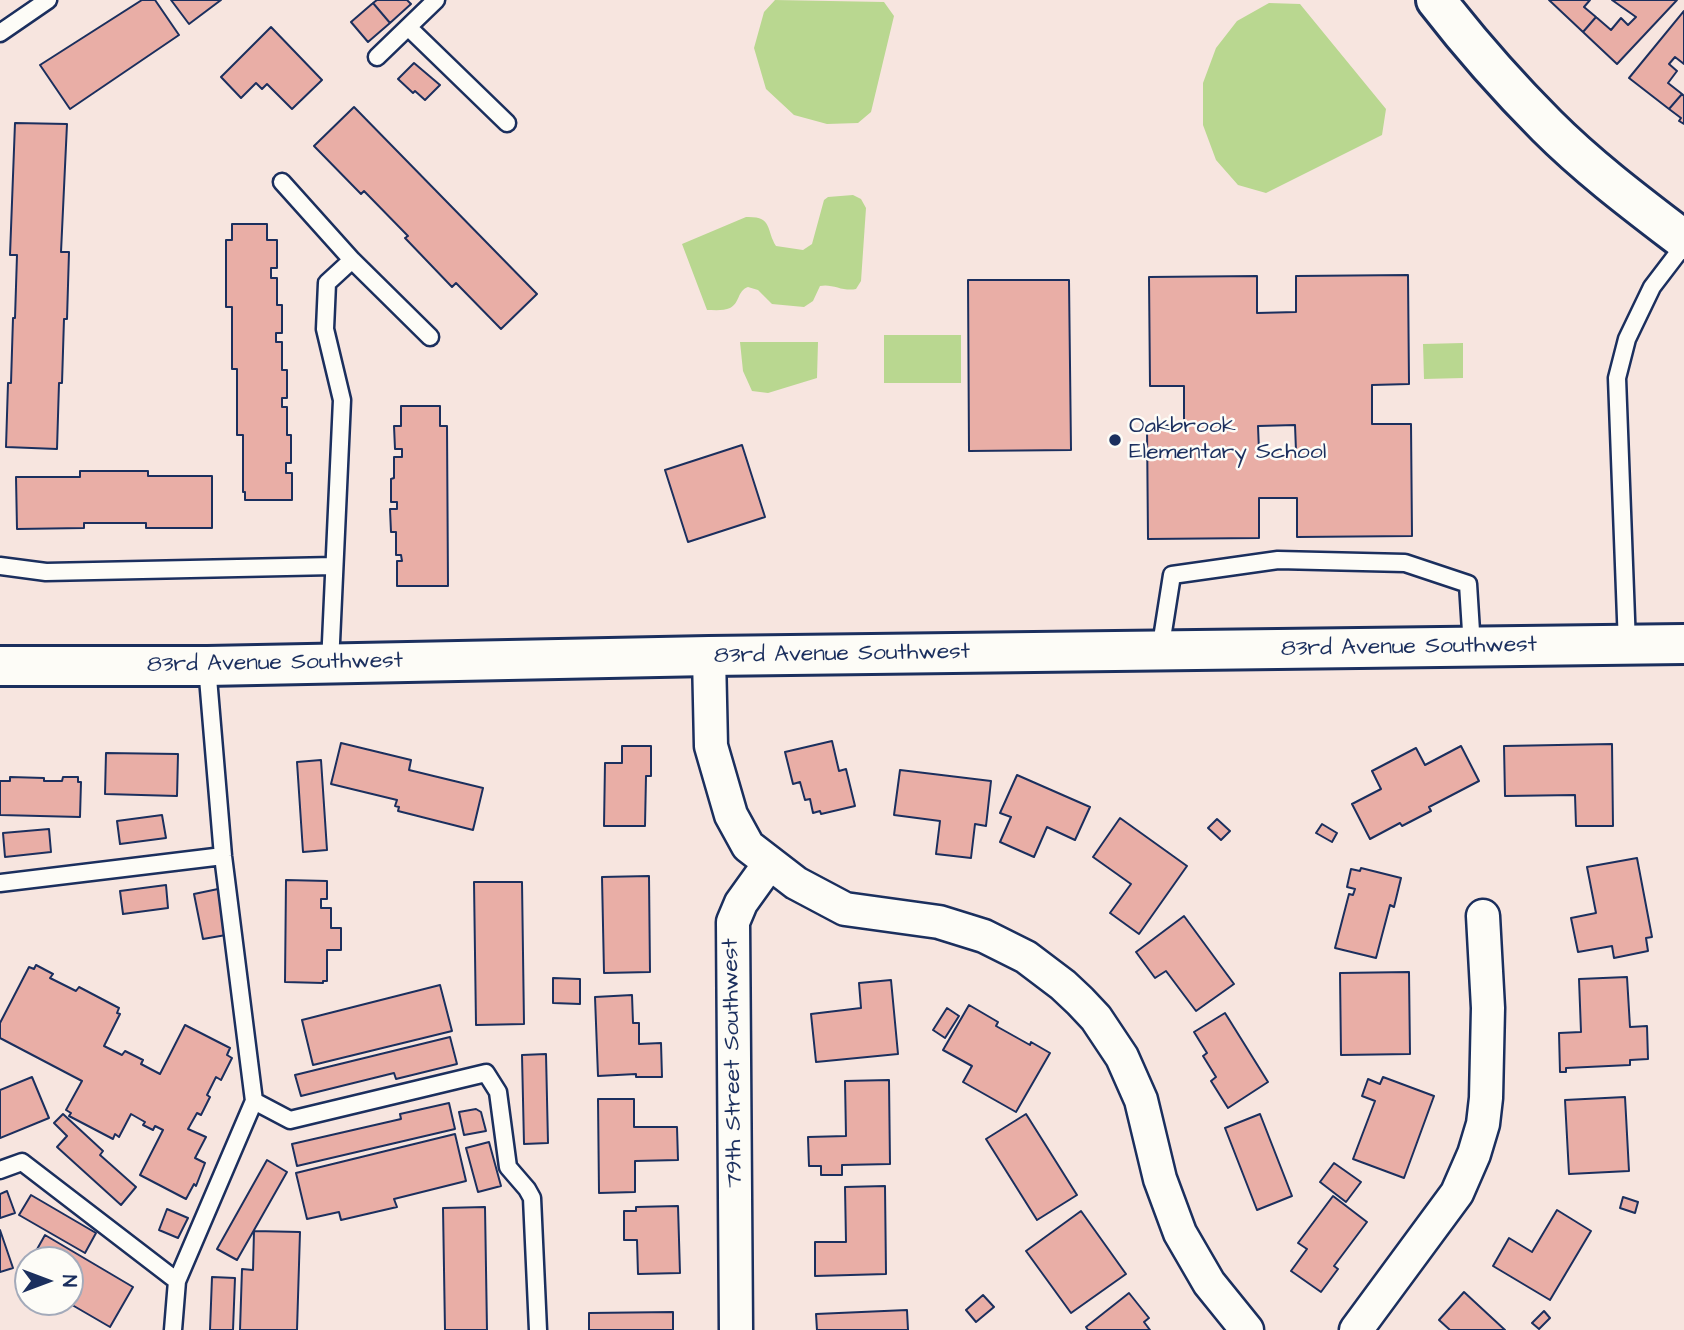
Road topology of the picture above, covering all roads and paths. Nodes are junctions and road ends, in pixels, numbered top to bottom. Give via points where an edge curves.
1 (48, 0) edge
2 (436, 0) edge
3 (1436, 0) edge
4 (408, 27) junction
5 (0, 33) edge
6 (377, 57) dead end
7 (507, 123) dead end
8 (282, 181) dead end
9 (1684, 243) edge
10 (352, 260) junction
11 (430, 337) dead end
12 (0, 566) edge
13 (334, 566) junction
14 (1684, 644) edge
15 (1627, 645) junction
16 (1472, 647) junction
17 (1160, 651) junction
18 (709, 656) junction
19 (330, 664) junction
20 (0, 666) edge
21 (207, 666) junction
22 (223, 856) junction
23 (769, 864) junction
24 (0, 883) edge
25 (1483, 916) dead end
26 (254, 1101) junction
27 (0, 1170) edge
28 (177, 1281) junction
29 (173, 1330) edge
30 (538, 1330) edge
31 (736, 1330) edge
32 (1247, 1330) edge
33 (1356, 1330) edge

1 - 5 lane
2 - 4 lane
3 - 9 street via 1548,128
4 - 6 lane
4 - 7 lane
8 - 10 lane
9 - 15 lane via 1652,288 1627,339 1618,378
10 - 11 lane
10 - 13 lane via 327,282 325,329 342,400
12 - 13 lane via 46,572
13 - 19 lane
14 - 15 street, 83rd Avenue Southwest
15 - 16 street, 83rd Avenue Southwest
16 - 17 street, 83rd Avenue Southwest
16 - 17 lane via 1468,584 1405,563 1278,560 1172,575
17 - 18 street, 83rd Avenue Southwest
18 - 19 street, 83rd Avenue Southwest
18 - 23 street via 711,746 721,785 748,846
19 - 21 street, 83rd Avenue Southwest
20 - 21 street, 83rd Avenue Southwest
21 - 22 lane
22 - 24 lane
22 - 26 lane
23 - 31 street, 79th Street Southwest via 733,922
23 - 32 street via 845,909 939,922 984,936 1026,957 1080,1001 1122,1057 1141,1100 1160,1179 1180,1233 1209,1283
25 - 33 street via 1486,1098 1477,1144 1457,1193
26 - 28 lane
26 - 30 lane via 290,1120 486,1073 498,1092 508,1167 533,1198
27 - 28 lane via 22,1162
28 - 29 lane

